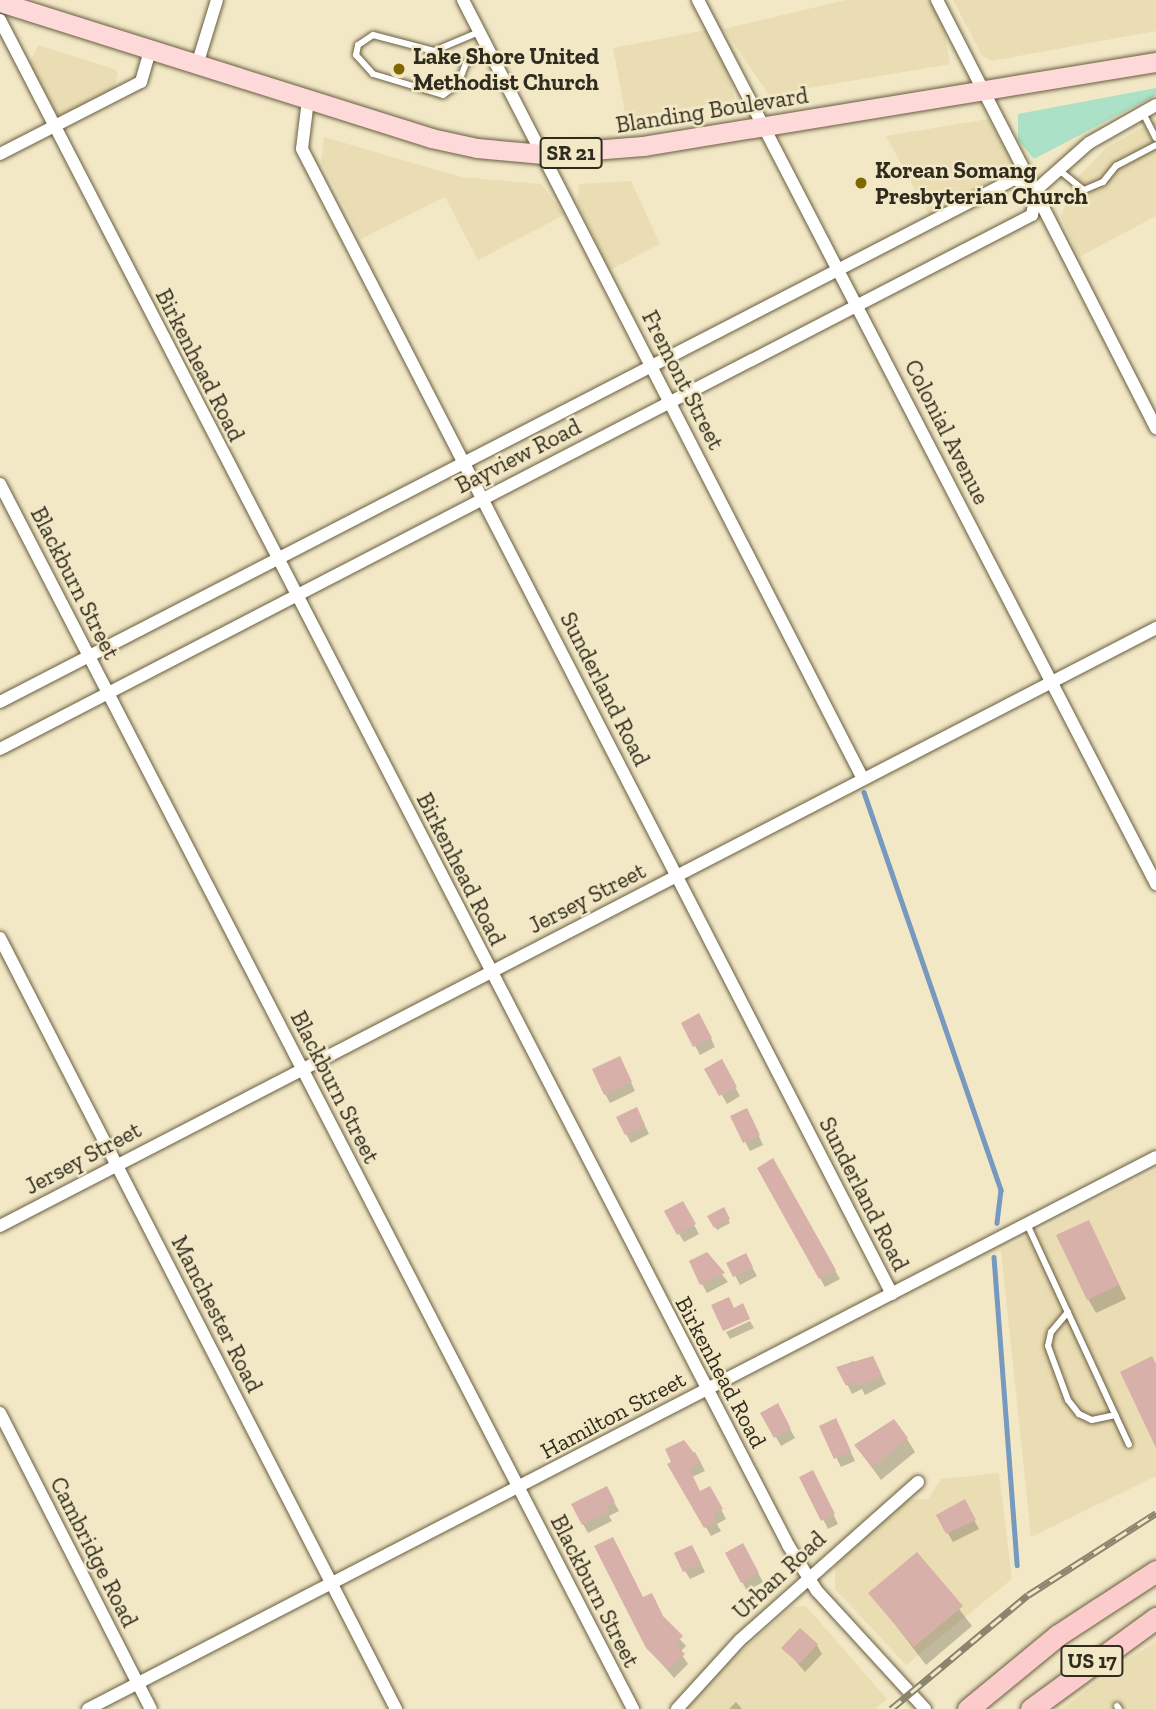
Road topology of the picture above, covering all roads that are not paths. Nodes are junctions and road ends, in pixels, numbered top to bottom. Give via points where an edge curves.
1 (217, 0) edge
2 (463, 0) edge
3 (698, 0) edge
4 (937, 0) edge
5 (0, 2) edge
6 (0, 20) edge
7 (479, 32) junction
8 (150, 50) junction
9 (489, 51) junction
10 (1156, 62) edge
11 (197, 65) junction
12 (983, 90) junction
13 (308, 100) junction
14 (1156, 105) edge
15 (1143, 113) junction
16 (54, 126) junction
17 (764, 126) junction
18 (1156, 138) edge
19 (1156, 145) edge
20 (543, 154) junction
21 (0, 155) edge
22 (1059, 170) junction
23 (1037, 189) junction
24 (839, 269) junction
25 (859, 306) junction
26 (652, 368) junction
27 (670, 401) junction
28 (1156, 428) edge
29 (464, 462) junction
30 (0, 484) edge
31 (483, 498) junction
32 (276, 559) junction
33 (295, 595) junction
34 (1156, 628) edge
35 (88, 656) junction
36 (1051, 683) junction
37 (108, 692) junction
38 (0, 702) edge
39 (0, 749) edge
40 (863, 779) junction
41 (677, 876) junction
42 (1156, 884) edge
43 (0, 938) edge
44 (489, 971) junction
45 (302, 1069) junction
46 (1156, 1157) edge
47 (116, 1164) junction
48 (1027, 1224) junction
49 (0, 1226) edge
50 (892, 1294) junction
51 (1068, 1312) junction
52 (706, 1390) junction
53 (0, 1413) edge
54 (1115, 1415) junction
55 (1129, 1445) dead end
56 (918, 1482) dead end
57 (519, 1488) junction
58 (1156, 1571) edge
59 (807, 1577) junction
60 (331, 1584) junction
61 (1156, 1618) edge
62 (138, 1684) junction
63 (88, 1709) edge
64 (151, 1709) edge
65 (396, 1709) edge
66 (634, 1709) edge
67 (677, 1709) edge
68 (925, 1709) edge
69 (968, 1709) edge
70 (1031, 1709) edge

1 - 11 street
2 - 7 street, Fremont Street
3 - 17 street, Colonial Avenue
4 - 12 street
5 - 8 main road, Blanding Boulevard / SR 21
6 - 16 street, Birkenhead Road
7 - 9 street, Fremont Street
7 - 9 lane via 434,51 373,35 358,45 356,55 373,74 443,96 458,85 466,63
8 - 11 main road, Blanding Boulevard / SR 21
8 - 16 street via 141,82
9 - 20 street, Fremont Street
10 - 12 main road, Blanding Boulevard / SR 21
11 - 13 main road, Blanding Boulevard / SR 21
12 - 17 main road, Blanding Boulevard / SR 21
12 - 23 street
13 - 20 main road, Blanding Boulevard / SR 21 via 431,138
13 - 29 street, Sunderland Road via 302,149
14 - 15 street, Bayview Road
15 - 18 lane
15 - 22 street, Bayview Road via 1089,143
16 - 21 street
16 - 32 street, Birkenhead Road
17 - 20 main road, Blanding Boulevard / SR 21 via 593,153
17 - 24 street, Colonial Avenue
19 - 22 lane via 1084,190
20 - 26 street, Fremont Street
22 - 23 street, Bayview Road
23 - 24 street, Bayview Road via 1014,179
23 - 25 street, Bayview Road via 1032,215
23 - 28 street
24 - 25 street, Colonial Avenue
24 - 26 street, Bayview Road
25 - 27 street, Bayview Road
25 - 36 street, Colonial Avenue
26 - 27 street, Fremont Street
26 - 29 street, Bayview Road
27 - 31 street, Bayview Road
27 - 40 street, Fremont Street
29 - 31 street, Sunderland Road
29 - 32 street, Bayview Road
30 - 35 street, Blackburn Street
31 - 33 street, Bayview Road
31 - 41 street, Sunderland Road
32 - 33 street, Birkenhead Road
32 - 35 street, Bayview Road
33 - 37 street, Bayview Road
33 - 44 street, Birkenhead Road
34 - 36 street, Jersey Street
35 - 37 street, Blackburn Street
35 - 38 street, Bayview Road
36 - 40 street, Jersey Street
36 - 42 street, Colonial Avenue
37 - 39 street, Bayview Road
37 - 45 street, Blackburn Street
40 - 41 street, Jersey Street
41 - 44 street, Jersey Street
41 - 50 street, Sunderland Road
43 - 47 street, Manchester Road
44 - 45 street, Jersey Street
44 - 52 street, Birkenhead Road
45 - 47 street, Jersey Street
45 - 57 street, Blackburn Street
46 - 48 street, Hamilton Street
47 - 49 street, Jersey Street
47 - 60 street, Manchester Road
48 - 50 street, Hamilton Street
48 - 51 lane
50 - 52 street, Hamilton Street
51 - 54 lane
51 - 54 lane via 1051,1332 1048,1346 1068,1400 1079,1414 1092,1420
52 - 57 street, Hamilton Street
52 - 59 street, Birkenhead Road
53 - 62 street, Cambridge Road
54 - 55 lane
56 - 59 street, Urban Road
57 - 60 street, Hamilton Street
57 - 66 street, Blackburn Street
58 - 69 highway, US 17 via 1058,1635
59 - 67 street, Urban Road via 740,1640
59 - 68 street, Birkenhead Road
60 - 62 street, Hamilton Street
60 - 65 street, Manchester Road
61 - 70 highway, US 17
62 - 63 street, Hamilton Street
62 - 64 street, Cambridge Road

